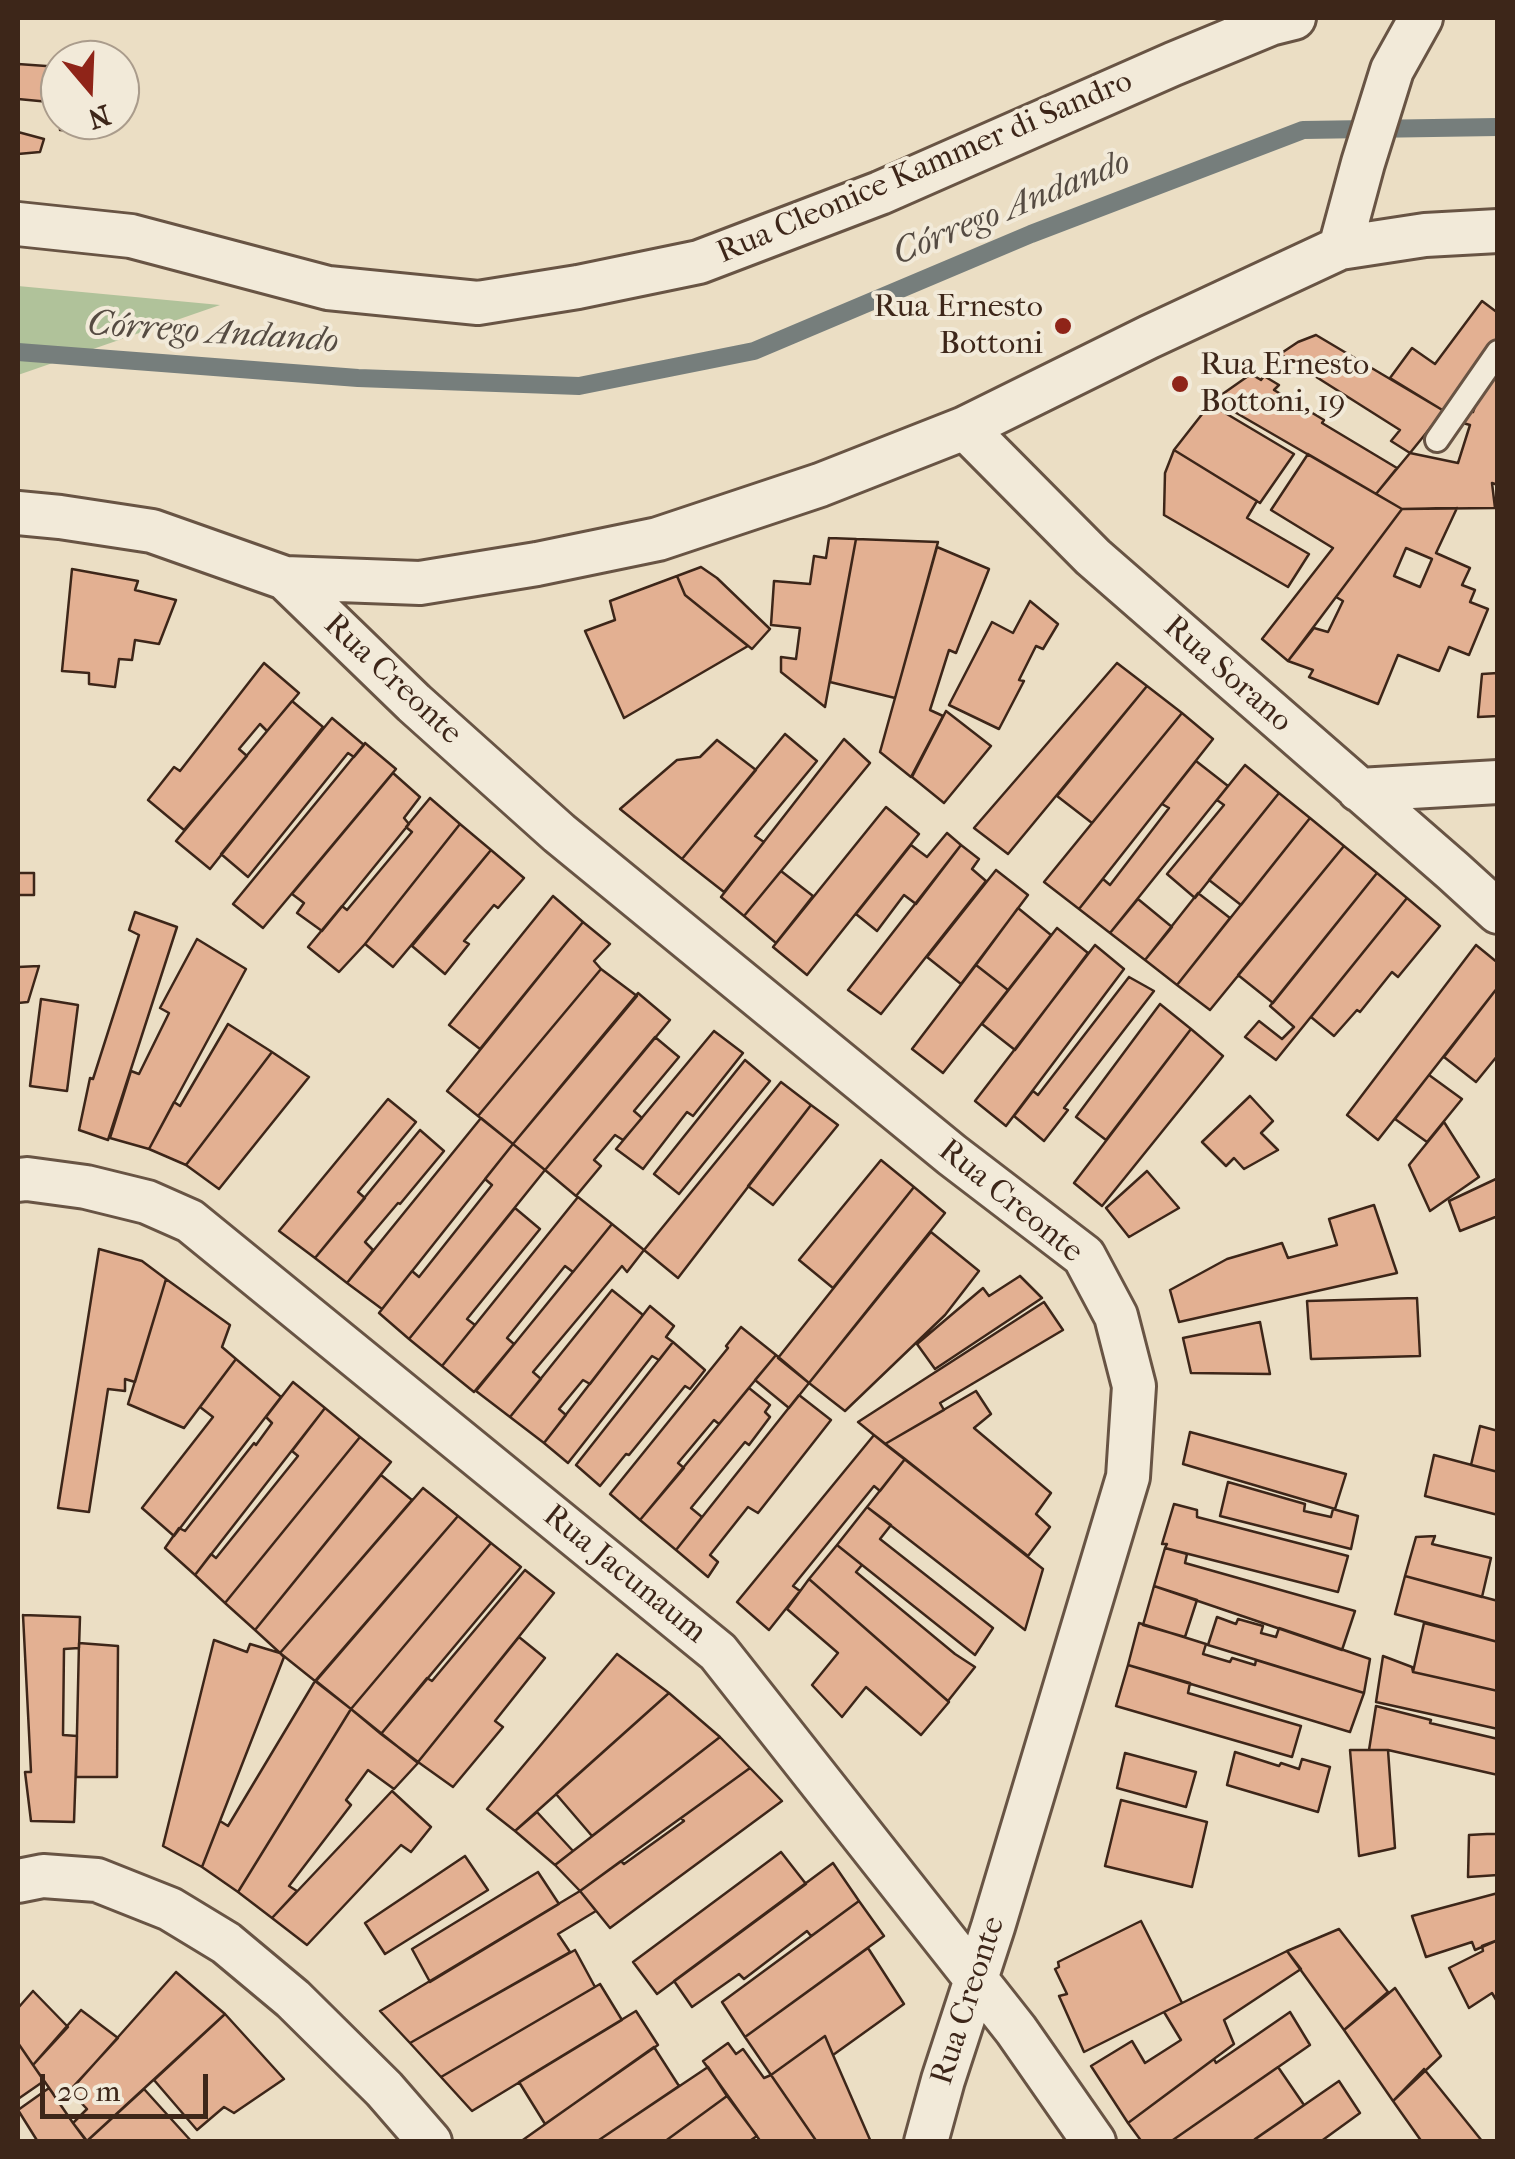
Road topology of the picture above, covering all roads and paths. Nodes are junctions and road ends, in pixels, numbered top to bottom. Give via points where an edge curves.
1 (1294, 18) edge
2 (1407, 20) edge
3 (18, 224) edge
4 (1498, 231) edge
5 (1340, 248) junction
6 (1498, 352) edge
7 (965, 428) junction
8 (1436, 440) dead end
9 (18, 513) edge
10 (285, 578) junction
11 (1498, 782) edge
12 (1359, 790) junction
13 (1498, 912) edge
14 (18, 1180) edge
15 (18, 1881) edge
16 (974, 1978) junction
17 (430, 2142) edge
18 (926, 2142) edge
19 (1094, 2142) edge

1 - 3 street, Rua Cleonice Kammer di Sandro via 880,193 698,262 578,287 478,303 328,288 131,236
2 - 5 street
4 - 5 street
5 - 7 street
6 - 8 lane
7 - 10 street via 658,539 420,583
7 - 12 street, Rua Sorano via 1092,557
9 - 10 street via 152,531
10 - 16 street, Rua Creonte via 559,832 1084,1256 1116,1316 1134,1386 1128,1477
11 - 12 street
12 - 13 street, Rua Sorano
14 - 16 street, Rua Jacunaum via 86,1187 190,1221 718,1652
15 - 17 street via 97,1880 170,1909 226,1942 294,1999
16 - 18 street, Rua Creonte
16 - 19 street, Rua Jacunaum

